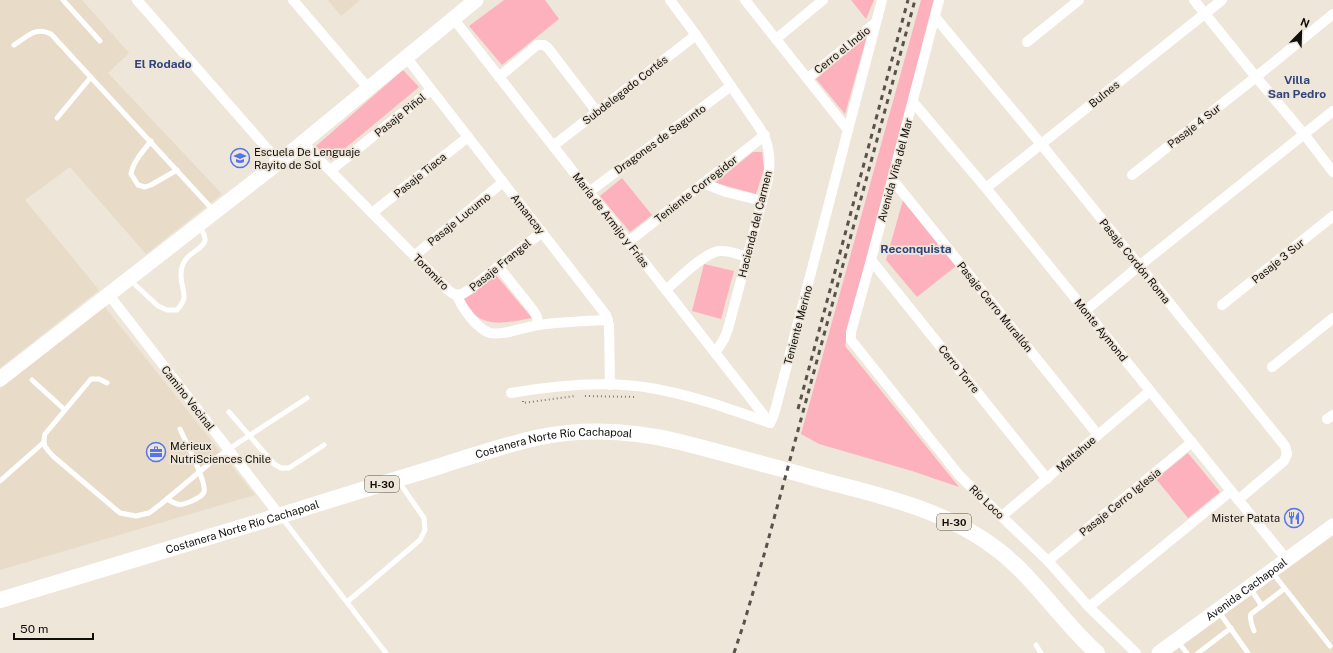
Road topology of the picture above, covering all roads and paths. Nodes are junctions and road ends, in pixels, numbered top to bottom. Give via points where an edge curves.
1 (63, 0) edge
2 (137, 0) edge
3 (293, 0) edge
4 (476, 0) edge
5 (670, 0) edge
6 (745, 0) edge
7 (823, 0) edge
8 (882, 0) edge
9 (939, 0) edge
10 (1079, 0) edge
11 (1194, 0) edge
12 (1222, 0) edge
13 (1205, 14) junction
14 (1333, 14) edge
15 (935, 17) junction
16 (453, 18) junction
17 (875, 22) junction
18 (696, 35) junction
19 (776, 39) junction
20 (100, 41) dead end
21 (1027, 42) dead end
22 (14, 45) dead end
23 (406, 58) junction
24 (91, 77) junction
25 (499, 77) junction
26 (1256, 77) junction
27 (808, 78) junction
28 (731, 86) junction
29 (369, 88) junction
30 (431, 90) junction
31 (913, 102) junction
32 (1333, 111) edge
33 (597, 112) junction
34 (57, 118) dead end
35 (848, 130) junction
36 (1304, 134) junction
37 (765, 135) junction
38 (468, 137) junction
39 (151, 142) junction
40 (303, 143) junction
41 (1041, 144) junction
42 (553, 146) junction
43 (280, 162) junction
44 (177, 170) junction
45 (331, 170) junction
46 (1333, 172) edge
47 (1132, 175) dead end
48 (892, 179) junction
49 (503, 182) junction
50 (703, 183) junction
51 (986, 188) junction
52 (589, 192) junction
53 (762, 201) junction
54 (216, 212) junction
55 (372, 213) junction
56 (1333, 216) edge
57 (199, 225) junction
58 (542, 232) junction
59 (628, 242) junction
60 (414, 256) junction
61 (747, 257) junction
62 (871, 260) junction
63 (498, 266) junction
64 (1139, 266) junction
65 (129, 279) junction
66 (666, 290) junction
67 (108, 295) junction
68 (457, 295) junction
69 (1222, 305) dead end
70 (1085, 311) junction
71 (1333, 318) edge
72 (608, 320) junction
73 (538, 325) junction
74 (852, 340) joint
75 (715, 353) junction
76 (1272, 367) dead end
77 (0, 379) edge
78 (32, 380) dead end
79 (107, 383) dead end
80 (610, 385) junction
81 (1150, 391) junction
82 (515, 392) joint
83 (307, 398) dead end
84 (642, 398) dead end
85 (65, 410) junction
86 (229, 412) dead end
87 (770, 423) junction
88 (180, 429) dead end
89 (250, 435) junction
90 (1098, 435) junction
91 (1192, 442) junction
92 (43, 443) junction
93 (324, 445) dead end
94 (228, 450) junction
95 (199, 472) junction
96 (1047, 478) junction
97 (398, 479) junction
98 (0, 481) edge
99 (1231, 491) junction
100 (167, 499) junction
101 (1238, 500) junction
102 (280, 516) junction
103 (1002, 516) junction
104 (1333, 526) edge
105 (1287, 560) junction
106 (1048, 561) junction
107 (1271, 571) junction
108 (1249, 587) junction
109 (1284, 588) junction
110 (0, 600) edge
111 (347, 602) junction
112 (1262, 606) junction
113 (1089, 607) junction
114 (1218, 610) junction
115 (1231, 628) junction
116 (1074, 630) junction
117 (1254, 631) dead end
118 (1036, 645) dead end
119 (1330, 646) dead end
120 (1182, 649) edge
121 (386, 653) edge
122 (1042, 653) edge
123 (1085, 653) edge
124 (1097, 653) edge
125 (1136, 653) edge
126 (1159, 653) edge
127 (1198, 653) edge
128 (1248, 653) edge

1 - 20 lane
2 - 43 street
3 - 29 street
4 - 16 main road
5 - 18 street, Hacienda del Carmen
6 - 19 street
7 - 19 street
8 - 17 street, Teniente Merino
9 - 15 street, Avenida Viña del Mar
10 - 21 street
11 - 13 street
12 - 13 street, Bulnes
13 - 26 street
13 - 41 street, Bulnes
14 - 26 street, Pasaje 4 Sur
15 - 31 street, Avenida Viña del Mar
15 - 41 street, Pasaje Cordón Roma
16 - 23 main road
16 - 25 street, María de Armijo y Frías
17 - 27 street, Cerro el Indio
17 - 35 street, Teniente Merino
18 - 28 street, Hacienda del Carmen
18 - 33 street, Subdelegado Cortés
19 - 27 street
22 - 24 lane via 37,30 45,31 51,34
23 - 29 main road
23 - 30 street, Amancay
24 - 34 lane
24 - 39 lane
25 - 33 street via 537,45 544,45
25 - 42 street, María de Armijo y Frías
26 - 36 street
26 - 47 street, Pasaje 4 Sur
27 - 35 street
28 - 37 street, Hacienda del Carmen
28 - 52 street, Dragones de Sagunto
29 - 40 main road
30 - 38 street, Amancay
30 - 45 street, Pasaje Piñol
31 - 48 street, Avenida Viña del Mar
31 - 51 street, Monte Aymond
32 - 36 street
33 - 42 street, Subdelegado Cortés
35 - 87 street, Teniente Merino via 774,417
36 - 46 street
36 - 64 street
37 - 50 street, Teniente Corregidor
37 - 53 street, Hacienda del Carmen via 770,162
38 - 49 street, Amancay
38 - 55 street, Pasaje Tiaca
39 - 44 lane
39 - 44 lane via 132,169 131,174 138,185 151,185
40 - 43 main road
40 - 45 street, Toromiro
41 - 51 street, Bulnes
41 - 64 street, Pasaje Cordón Roma
42 - 52 street, María de Armijo y Frías
43 - 54 main road
44 - 54 lane
45 - 55 street, Toromiro
48 - 62 street, Avenida Viña del Mar
48 - 90 street, Pasaje Cerro Murallón
49 - 58 street, Amancay
49 - 60 street, Pasaje Lucumo
50 - 53 street
50 - 59 street, Teniente Corregidor
51 - 70 street, Monte Aymond
52 - 59 street, María de Armijo y Frías
53 - 61 street, Hacienda del Carmen
54 - 57 main road
55 - 60 street, Toromiro
56 - 69 street, Pasaje 3 Sur
57 - 65 main road
57 - 65 lane via 205,241 185,259 181,276 183,304 177,310 167,310 158,306
58 - 63 street, Pasaje Frangel
58 - 72 street, Amancay
59 - 66 street, María de Armijo y Frías
60 - 68 street, Toromiro via 448,290
61 - 66 street via 718,251 706,256
61 - 75 street, Hacienda del Carmen via 726,334
62 - 74 street, Avenida Viña del Mar via 850,332
62 - 96 street, Cerro Torre
63 - 68 street, Pasaje Frangel via 470,289
63 - 73 street via 533,310
64 - 70 street
64 - 101 street, Pasaje Cordón Roma via 1285,446 1287,454 1284,462
65 - 67 main road
66 - 75 street, María de Armijo y Frías
67 - 77 main road
67 - 94 street, Camino Vecinal
68 - 73 street, Toromiro via 460,304 476,324 491,333
70 - 81 street, Monte Aymond
71 - 76 street
72 - 73 street, Toromiro
72 - 80 street, Amancay
74 - 103 street, Río Loco via 959,474
75 - 87 street, María de Armijo y Frías
78 - 85 lane
79 - 85 lane via 91,379
80 - 82 street via 557,386
80 - 87 street via 640,386 683,394
81 - 90 street, Maltahue
81 - 91 street, Monte Aymond
82 - 84 path via 523,403 582,396
83 - 89 lane
85 - 92 lane via 45,434
86 - 89 lane
88 - 95 lane
89 - 93 lane via 274,464 281,468 289,468
89 - 94 lane
90 - 96 street, Maltahue
91 - 99 street, Monte Aymond
91 - 106 street, Pasaje Cerro Iglesia
92 - 98 lane
92 - 100 lane via 54,457 120,513 136,516 149,513
94 - 95 lane
94 - 102 street, Camino Vecinal
95 - 100 lane
95 - 100 lane via 204,488 201,496 182,505
96 - 103 street, Maltahue
97 - 102 main road, Costanera Norte Río Cachapoal / H-30
97 - 111 lane via 424,518 425,530 420,540
97 - 116 main road, Costanera Norte Río Cachapoal / H-30 via 540,437 579,432 654,436 896,500 937,514 967,529 1020,569
99 - 101 street, Monte Aymond
99 - 113 street
101 - 105 street, Monte Aymond
102 - 110 main road, Costanera Norte Río Cachapoal / H-30
102 - 111 lane, Camino Vecinal
103 - 106 street, Río Loco
104 - 105 main road, Avenida Cachapoal
105 - 107 main road, Avenida Cachapoal
106 - 113 street, Río Loco
107 - 108 main road, Avenida Cachapoal
107 - 109 lane
108 - 112 lane
108 - 114 main road, Avenida Cachapoal
109 - 112 lane
109 - 119 lane
111 - 121 lane, Camino Vecinal
112 - 117 lane via 1251,614
113 - 125 street, Río Loco
114 - 115 lane
114 - 120 main road, Avenida Cachapoal
115 - 127 lane
115 - 128 lane
116 - 123 main road, Costanera Norte Río Cachapoal / H-30
116 - 124 main road, Costanera Norte Río Cachapoal / H-30
118 - 122 lane
120 - 126 main road, Avenida Cachapoal

